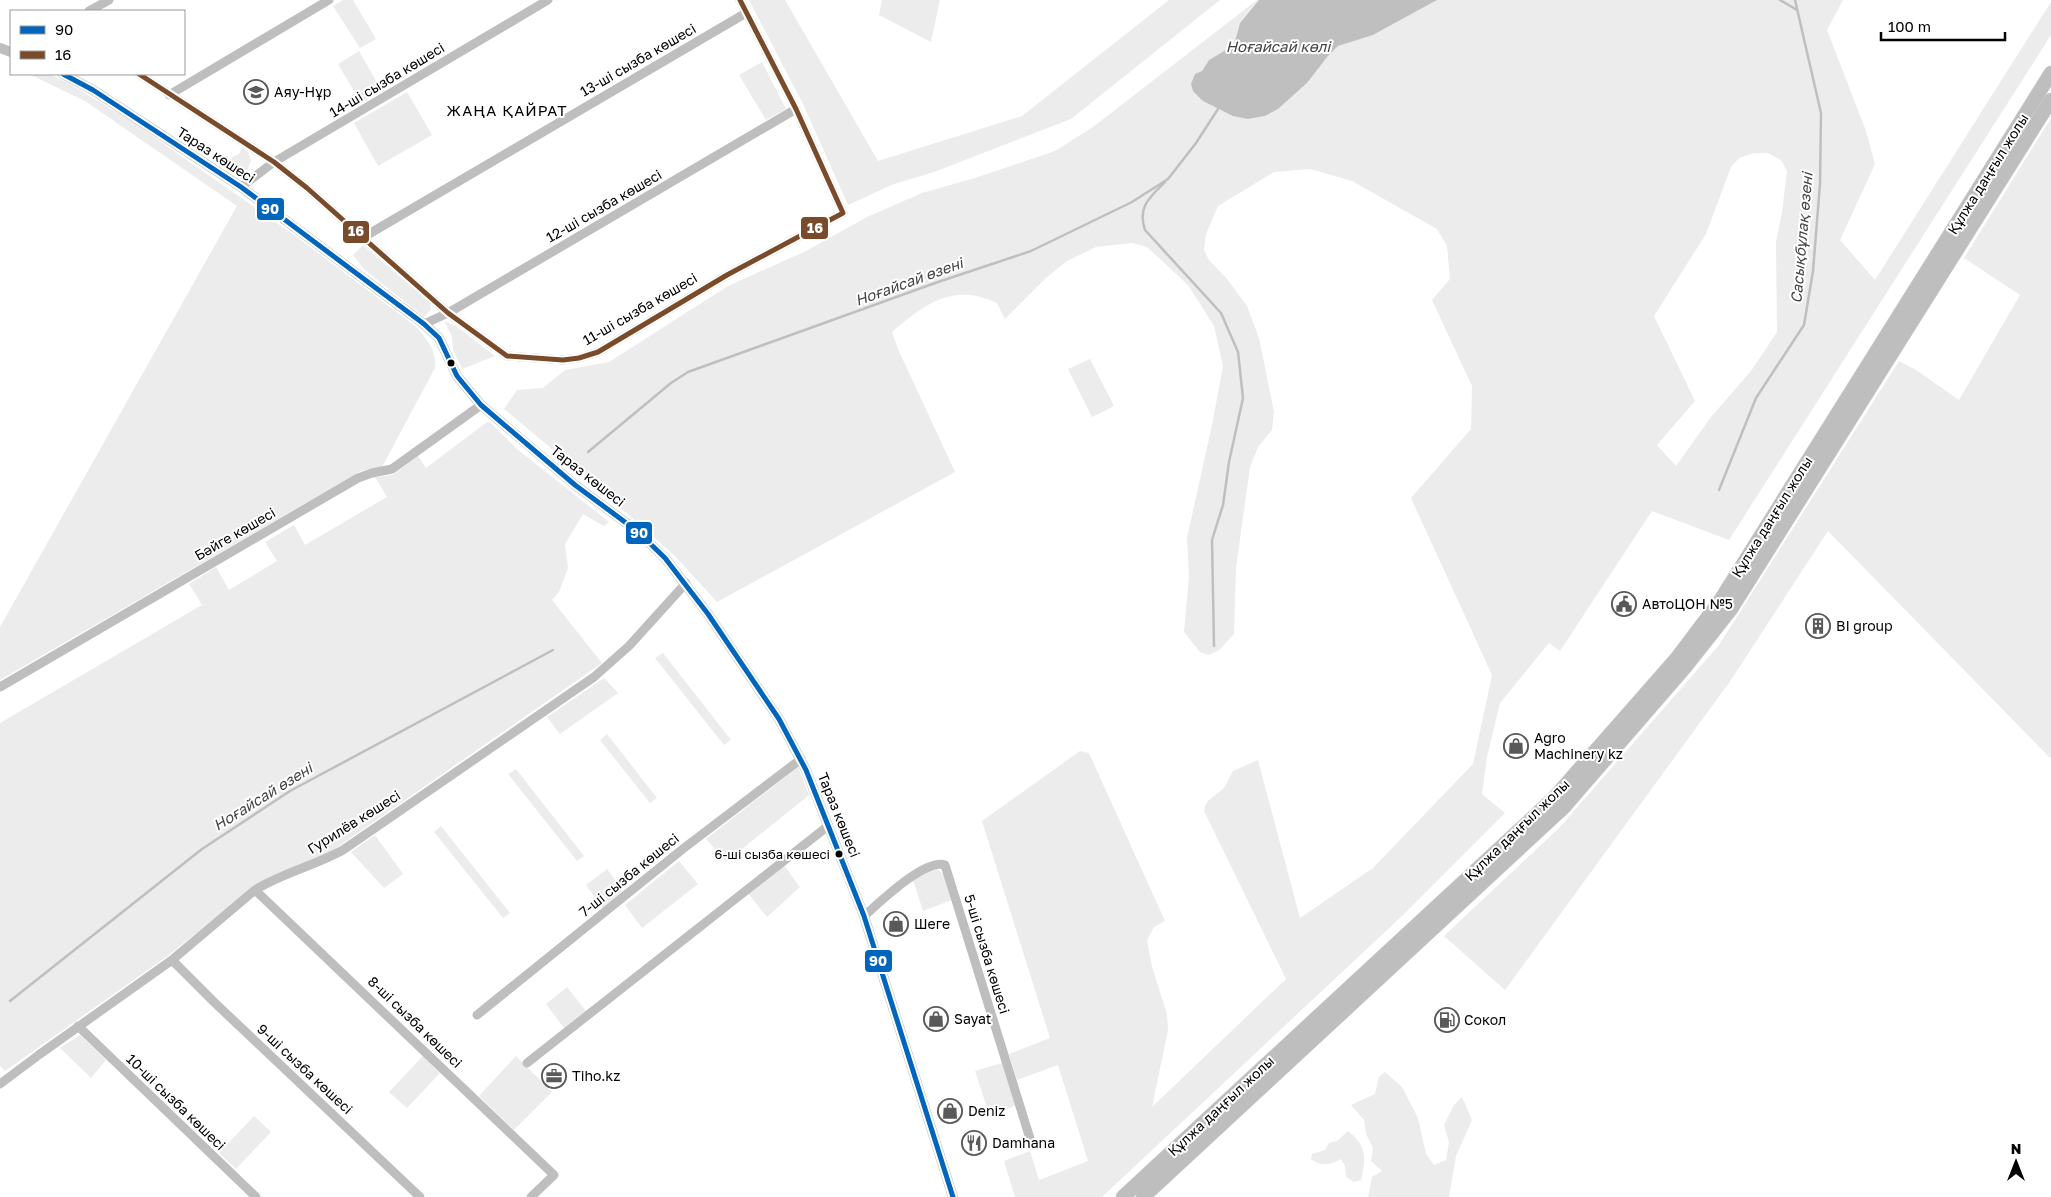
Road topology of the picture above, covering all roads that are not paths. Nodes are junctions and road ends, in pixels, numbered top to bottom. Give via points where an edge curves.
1 (108, 0) edge
2 (329, 0) edge
3 (548, 0) edge
4 (740, 0) edge
5 (91, 10) edge
6 (746, 13) junction
7 (2051, 74) edge
8 (64, 75) edge
9 (140, 75) edge
10 (170, 95) junction
11 (2051, 100) edge
12 (796, 109) junction
13 (274, 162) junction
14 (241, 187) junction
15 (362, 238) junction
16 (448, 313) junction
17 (424, 324) junction
18 (482, 405) junction
19 (686, 583) junction
20 (0, 688) edge
21 (801, 759) junction
22 (828, 826) junction
23 (255, 890) junction
24 (864, 916) junction
25 (172, 960) junction
26 (477, 1015) dead end
27 (78, 1026) junction
28 (527, 1063) dead end
29 (0, 1084) edge
30 (1032, 1145) dead end
31 (1149, 1195) edge
32 (256, 1197) edge
33 (420, 1197) edge
34 (531, 1197) edge
35 (953, 1197) edge
36 (1123, 1197) edge

1 - 5 street
2 - 10 street
3 - 13 street, 14-ші сызба көшесі
4 - 6 street
6 - 12 street
6 - 15 street, 13-ші сызба көшесі
7 - 36 main road, Құлжа даңғыл жолы via 1725,593 1677,658 1554,798
8 - 14 street, Тараз көшесі via 93,90
9 - 10 street, 11-ші сызба көшесі
10 - 13 street, 11-ші сызба көшесі
11 - 31 main road, Құлжа даңғыл жолы via 1733,606 1686,666 1564,807
12 - 16 street, 12-ші сызба көшесі
12 - 16 street, 11-ші сызба көшесі via 843,213 726,275 598,352 579,358 507,356
13 - 14 street, 14-ші сызба көшесі
13 - 15 street, 11-ші сызба көшесі
14 - 17 street, Тараз көшесі
15 - 16 street, 11-ші сызба көшесі
16 - 17 street, 12-ші сызба көшесі
17 - 18 street, Тараз көшесі via 439,338 458,376
18 - 19 street, Тараз көшесі via 576,485 637,531
18 - 20 street, Бәйге көшесі via 392,469 358,478
19 - 21 street, Тараз көшесі via 773,710
19 - 23 street, Гурилёв көшесі via 629,646 594,677 343,850
21 - 22 street, Тараз көшесі
21 - 26 street, 7-ші сызба көшесі via 684,848
22 - 24 street, Тараз көшесі
22 - 28 street
23 - 25 street, Гурилёв көшесі
23 - 34 street, 8-ші сызба көшесі via 554,1175
24 - 30 street, 5-ші сызба көшесі via 915,874 938,864 944,865
24 - 35 street, Тараз көшесі
25 - 27 street, Гурилёв көшесі
25 - 33 street, 9-ші сызба көшесі
27 - 29 street, Гурилёв көшесі
27 - 32 street, 10-ші сызба көшесі

